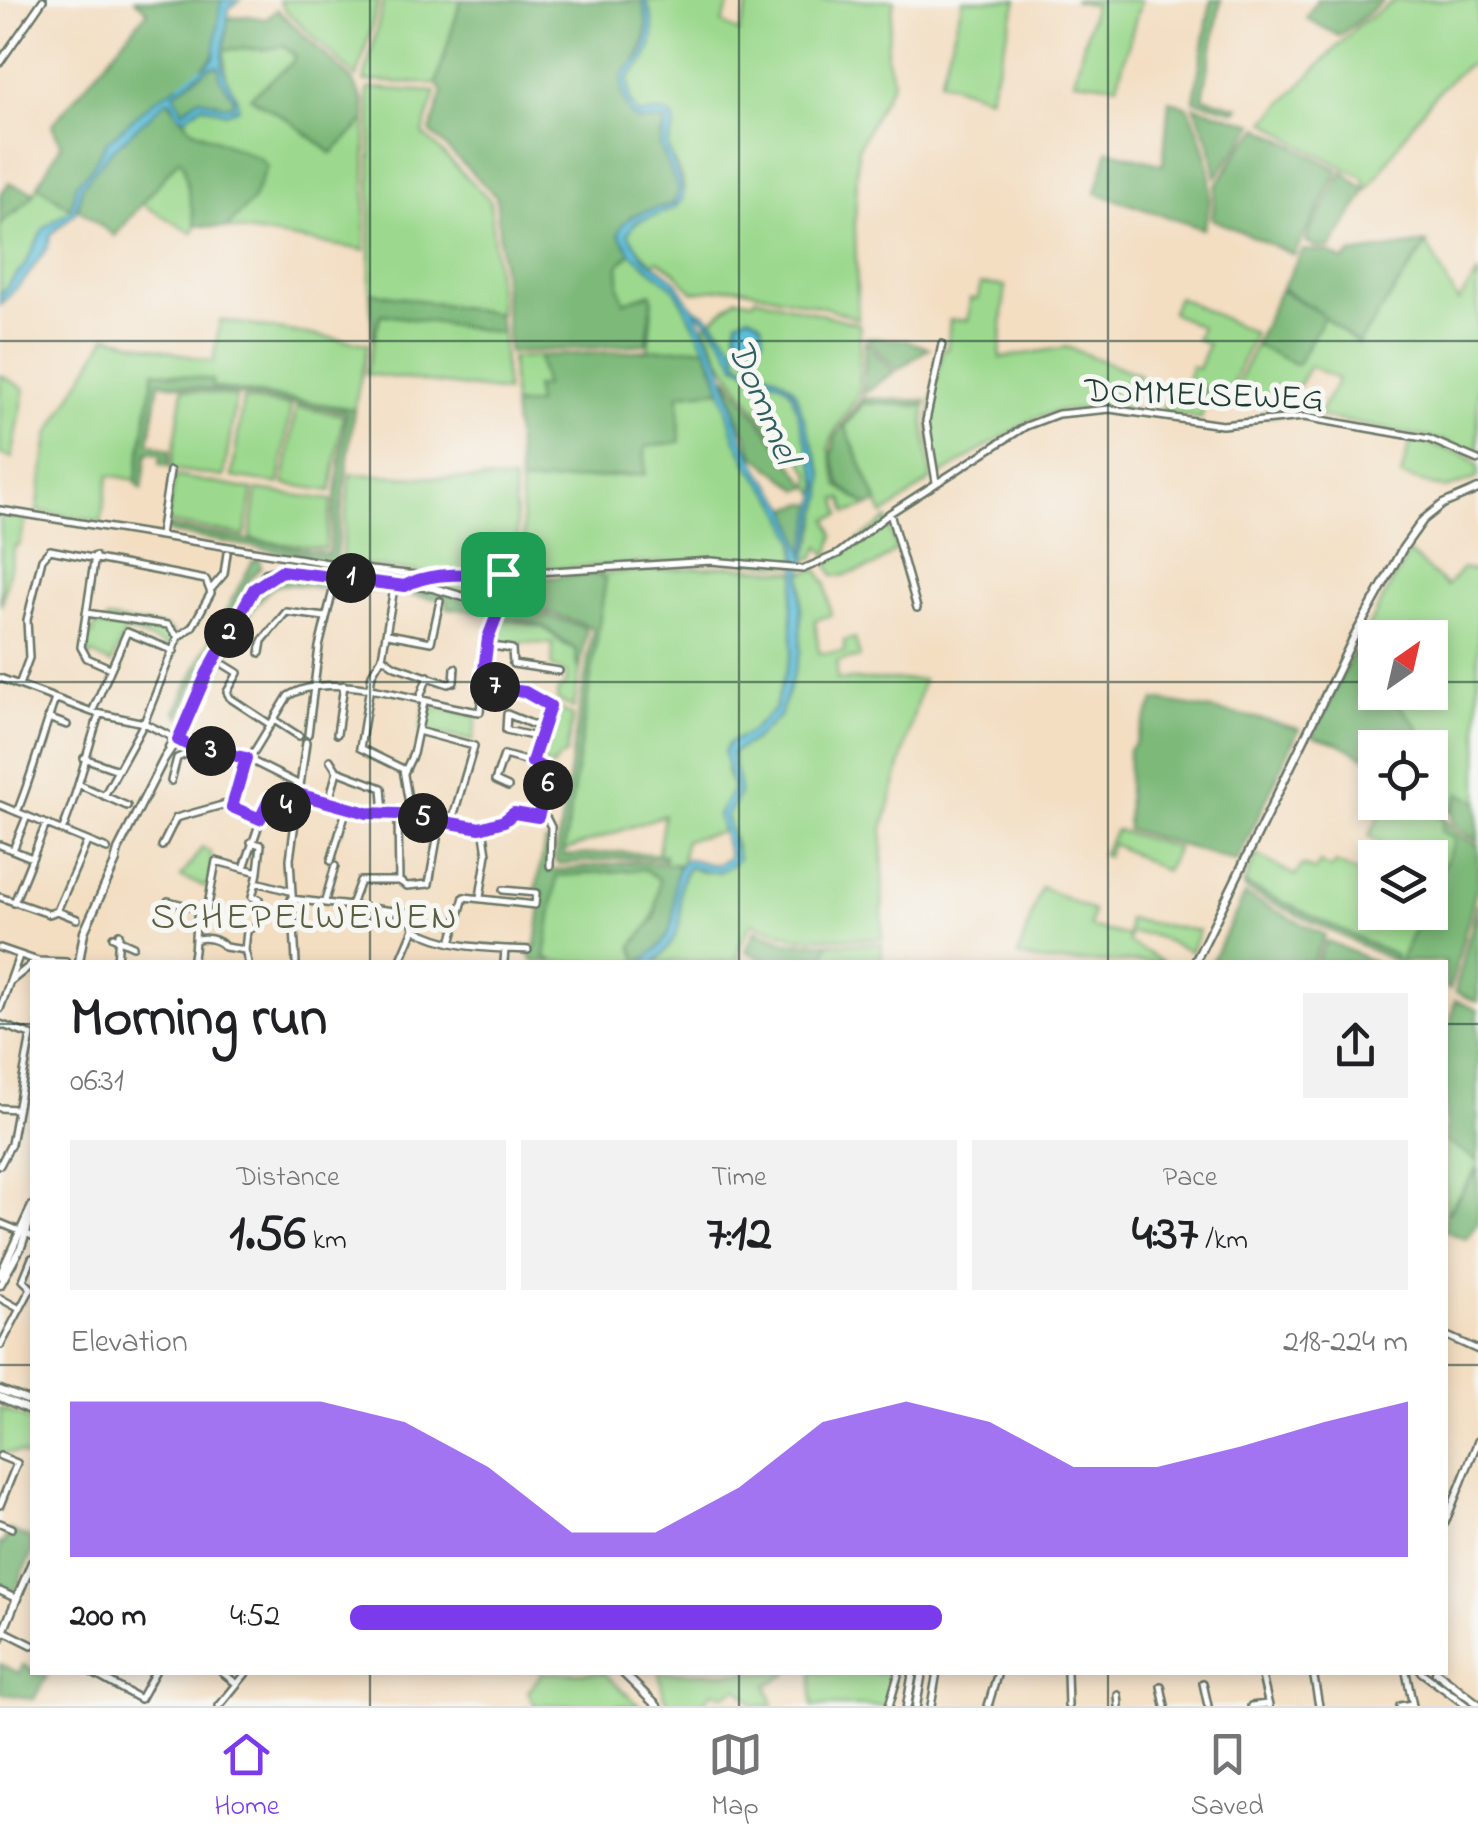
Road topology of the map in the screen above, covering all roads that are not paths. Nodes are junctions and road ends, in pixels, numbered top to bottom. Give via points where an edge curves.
1 (43, 0) edge
2 (0, 62) edge
3 (942, 344) dead end
4 (1478, 460) edge
5 (170, 470) dead end
6 (936, 482) junction
7 (1478, 489) edge
8 (0, 510) edge
9 (890, 512) junction
10 (160, 536) junction
11 (227, 553) dead end
12 (95, 556) junction
13 (339, 564) junction
14 (503, 574) junction
15 (422, 576) junction
16 (336, 579) junction
17 (405, 586) junction
18 (212, 588) junction
19 (393, 594) dead end
20 (440, 601) dead end
21 (499, 606) junction
22 (917, 608) dead end
23 (86, 613) junction
24 (325, 616) junction
25 (388, 634) junction
26 (178, 636) junction
27 (486, 645) junction
28 (174, 651) junction
29 (260, 653) dead end
30 (382, 657) junction
31 (226, 665) dead end
32 (110, 668) junction
33 (456, 668) dead end
34 (560, 670) dead end
35 (428, 676) junction
36 (2, 681) edge
37 (19, 686) junction
38 (344, 686) junction
39 (482, 686) junction
40 (314, 688) junction
41 (369, 689) junction
42 (54, 699) junction
43 (421, 701) junction
44 (92, 712) junction
45 (100, 715) junction
46 (48, 718) junction
47 (272, 722) junction
48 (144, 723) junction
49 (67, 725) dead end
50 (544, 729) junction
51 (418, 731) junction
52 (308, 734) dead end
53 (337, 734) dead end
54 (299, 736) dead end
55 (541, 738) junction
56 (176, 739) junction
57 (306, 742) dead end
58 (194, 747) junction
59 (84, 758) junction
60 (247, 759) junction
61 (330, 760) dead end
62 (532, 762) junction
63 (118, 770) junction
64 (337, 770) junction
65 (404, 773) junction
66 (171, 781) dead end
67 (298, 784) junction
68 (80, 785) junction
69 (508, 787) dead end
70 (298, 794) junction
71 (104, 796) junction
72 (328, 802) junction
73 (0, 805) edge
74 (127, 806) dead end
75 (232, 807) junction
76 (348, 808) junction
77 (295, 811) junction
78 (17, 812) junction
79 (384, 814) junction
80 (398, 814) junction
81 (27, 816) junction
82 (411, 816) junction
83 (538, 817) junction
84 (260, 819) junction
85 (440, 822) junction
86 (46, 824) junction
87 (450, 824) junction
88 (483, 827) junction
89 (62, 831) junction
90 (87, 842) junction
91 (251, 842) junction
92 (0, 845) edge
93 (162, 846) dead end
94 (107, 849) dead end
95 (14, 850) junction
96 (32, 858) junction
97 (550, 866) dead end
98 (244, 868) junction
99 (258, 872) junction
100 (256, 882) junction
101 (399, 882) junction
102 (503, 890) dead end
103 (291, 895) junction
104 (480, 897) junction
105 (0, 898) edge
106 (168, 901) dead end
107 (14, 902) junction
108 (325, 903) junction
109 (351, 905) junction
110 (198, 909) junction
111 (57, 911) junction
112 (257, 917) dead end
113 (77, 919) dead end
114 (254, 927) dead end
115 (414, 930) junction
116 (194, 940) junction
117 (451, 943) junction
118 (0, 948) edge
119 (505, 949) junction
120 (245, 950) junction
121 (528, 950) dead end
122 (19, 955) junction
123 (30, 960) edge
124 (79, 960) edge
125 (118, 960) edge
126 (119, 960) edge
127 (192, 960) edge
128 (248, 960) edge
129 (296, 960) edge
130 (401, 960) edge
131 (504, 960) edge
132 (1196, 960) edge
133 (30, 967) edge
134 (9, 983) junction
135 (0, 1009) edge
136 (0, 1024) edge
137 (30, 1035) edge
138 (30, 1045) edge
139 (0, 1108) edge
140 (16, 1108) junction
141 (0, 1165) edge
142 (0, 1224) edge
143 (27, 1234) edge
144 (30, 1263) edge
145 (0, 1275) edge
146 (0, 1285) edge
147 (30, 1286) edge
148 (30, 1291) edge
149 (0, 1298) edge
150 (18, 1308) junction
151 (1448, 1336) edge
152 (2, 1344) edge
153 (1478, 1350) edge
154 (0, 1390) edge
155 (0, 1398) edge
156 (30, 1401) edge
157 (30, 1410) edge
158 (1478, 1441) edge
159 (0, 1456) edge
160 (0, 1505) edge
161 (1448, 1515) edge
162 (0, 1523) edge
163 (12, 1528) dead end
164 (30, 1567) edge
165 (2, 1593) edge
166 (17, 1599) junction
167 (0, 1602) edge
168 (2, 1634) edge
169 (30, 1643) edge
170 (98, 1675) edge
171 (153, 1675) edge
172 (226, 1675) edge
173 (244, 1675) edge
174 (625, 1675) edge
175 (898, 1675) edge
176 (912, 1675) edge
177 (921, 1675) edge
178 (936, 1675) edge
179 (997, 1675) edge
180 (1066, 1675) edge
181 (1262, 1675) edge
182 (1314, 1675) edge
183 (1407, 1675) edge
184 (1425, 1675) edge
185 (1440, 1675) edge
186 (237, 1684) junction
187 (1203, 1684) dead end
188 (1160, 1686) dead end
189 (1118, 1696) dead end
190 (1478, 1704) edge
191 (1269, 1705) edge
192 (1412, 1705) edge
193 (219, 1706) edge
194 (657, 1706) edge
195 (889, 1706) edge
196 (907, 1706) edge
197 (916, 1706) edge
198 (931, 1706) edge
199 (988, 1706) edge
200 (1068, 1706) edge
201 (1119, 1706) edge
202 (1165, 1706) edge
203 (1208, 1706) edge
204 (1250, 1706) edge
205 (1318, 1706) edge
206 (1400, 1706) edge
207 (1468, 1706) edge

1 - 2 street
3 - 6 street via 926,421
4 - 6 street, DOMMELSEWEG via 1429,439 1304,417 1222,425 1110,408 1044,417
5 - 10 street
6 - 9 street, DOMMELSEWEG
7 - 132 street via 1443,504 1403,548
8 - 10 street, DOMMELSEWEG
9 - 14 street, DOMMELSEWEG via 838,554 800,569 710,560
9 - 22 street
10 - 13 street, DOMMELSEWEG
11 - 18 street via 224,574
12 - 18 street via 199,578
12 - 23 street
12 - 37 street via 50,550 42,559
13 - 15 street, DOMMELSEWEG
13 - 16 street
14 - 15 street, DOMMELSEWEG
14 - 21 street
15 - 17 street
16 - 17 street
16 - 24 street
16 - 56 street via 281,571 257,584
17 - 21 street
18 - 26 street via 192,627
19 - 25 street
20 - 25 street via 430,642
21 - 27 street
23 - 26 street via 168,626
23 - 32 street via 82,653
24 - 29 street via 286,612
24 - 40 street
25 - 30 street
26 - 28 street
27 - 34 street via 512,649 513,664
27 - 39 street
28 - 32 street via 127,632
28 - 48 street
30 - 35 street
30 - 41 street
31 - 47 street via 238,673 230,698
32 - 44 street
33 - 35 street via 451,684
35 - 43 street
36 - 37 street
37 - 42 street
38 - 40 street
38 - 41 street
38 - 53 street
39 - 43 street via 480,712
39 - 50 street via 525,692 550,706
40 - 47 street via 288,696
40 - 52 street
41 - 43 street
41 - 65 street via 360,748
42 - 44 street
42 - 46 street
43 - 51 street
44 - 45 street
45 - 48 street
45 - 59 street
46 - 49 street
46 - 78 street
47 - 54 street
47 - 60 street
48 - 56 street
48 - 63 street
50 - 55 street
50 - 55 street via 508,714 506,730
51 - 65 street
51 - 87 street via 474,746
55 - 62 street
56 - 58 street
56 - 124 street via 115,862
57 - 67 street
58 - 60 street
58 - 66 street via 177,758
59 - 63 street
59 - 68 street
60 - 67 street
60 - 75 street
61 - 64 street
62 - 69 street via 504,755 495,782
62 - 83 street via 551,772
63 - 71 street
64 - 72 street
64 - 79 street via 382,788
65 - 82 street
67 - 70 street
68 - 71 street
68 - 89 street
70 - 72 street
70 - 77 street
71 - 74 street
72 - 76 street
73 - 78 street
75 - 84 street
75 - 93 street via 176,818
76 - 79 street
76 - 108 street
77 - 84 street via 269,800
77 - 103 street
78 - 81 street
79 - 80 street
80 - 82 street
80 - 101 street
81 - 86 street
81 - 95 street
82 - 85 street
83 - 88 street via 514,813
83 - 97 street via 552,827
84 - 91 street
85 - 87 street
85 - 101 street via 429,884
86 - 89 street
86 - 96 street
87 - 88 street
88 - 104 street via 487,854
89 - 90 street
90 - 94 street
90 - 111 street
91 - 98 street
91 - 99 street via 261,845
92 - 95 street
95 - 96 street
96 - 107 street
98 - 99 street
98 - 110 street via 216,861 207,911
99 - 100 street
100 - 103 street
100 - 112 street
101 - 109 street via 360,880
102 - 104 street via 536,893 534,906
103 - 108 street
103 - 129 street
104 - 117 street via 464,897
105 - 107 street
106 - 110 street
107 - 111 street
108 - 109 street
109 - 115 street via 412,913
110 - 116 street
111 - 113 street
114 - 120 street via 247,931
115 - 117 street
115 - 130 street
116 - 120 street
116 - 127 street
117 - 119 street
118 - 122 street
119 - 121 street
119 - 131 street
120 - 128 street
122 - 123 street
122 - 134 street
125 - 126 street via 116,937 130,945
133 - 134 street
134 - 135 street
136 - 137 street
138 - 140 street
139 - 140 street
140 - 141 street
142 - 143 street
143 - 145 street
143 - 146 street
144 - 147 street via 23,1280
148 - 150 street
149 - 150 street
150 - 152 street
151 - 153 street
154 - 156 street
155 - 157 street
158 - 161 street
159 - 160 street via 18,1460
162 - 163 street
164 - 166 street
165 - 166 street
165 - 167 street
166 - 168 street
168 - 169 street
170 - 171 street via 140,1699
172 - 186 street
173 - 186 street
174 - 194 street
175 - 195 street
176 - 196 street
177 - 197 street
178 - 198 street
179 - 199 street
180 - 200 street
181 - 191 street
182 - 205 street
183 - 192 street
184 - 207 street
185 - 190 street
186 - 193 street
187 - 203 street
188 - 202 street
189 - 201 street
191 - 204 street
192 - 206 street

